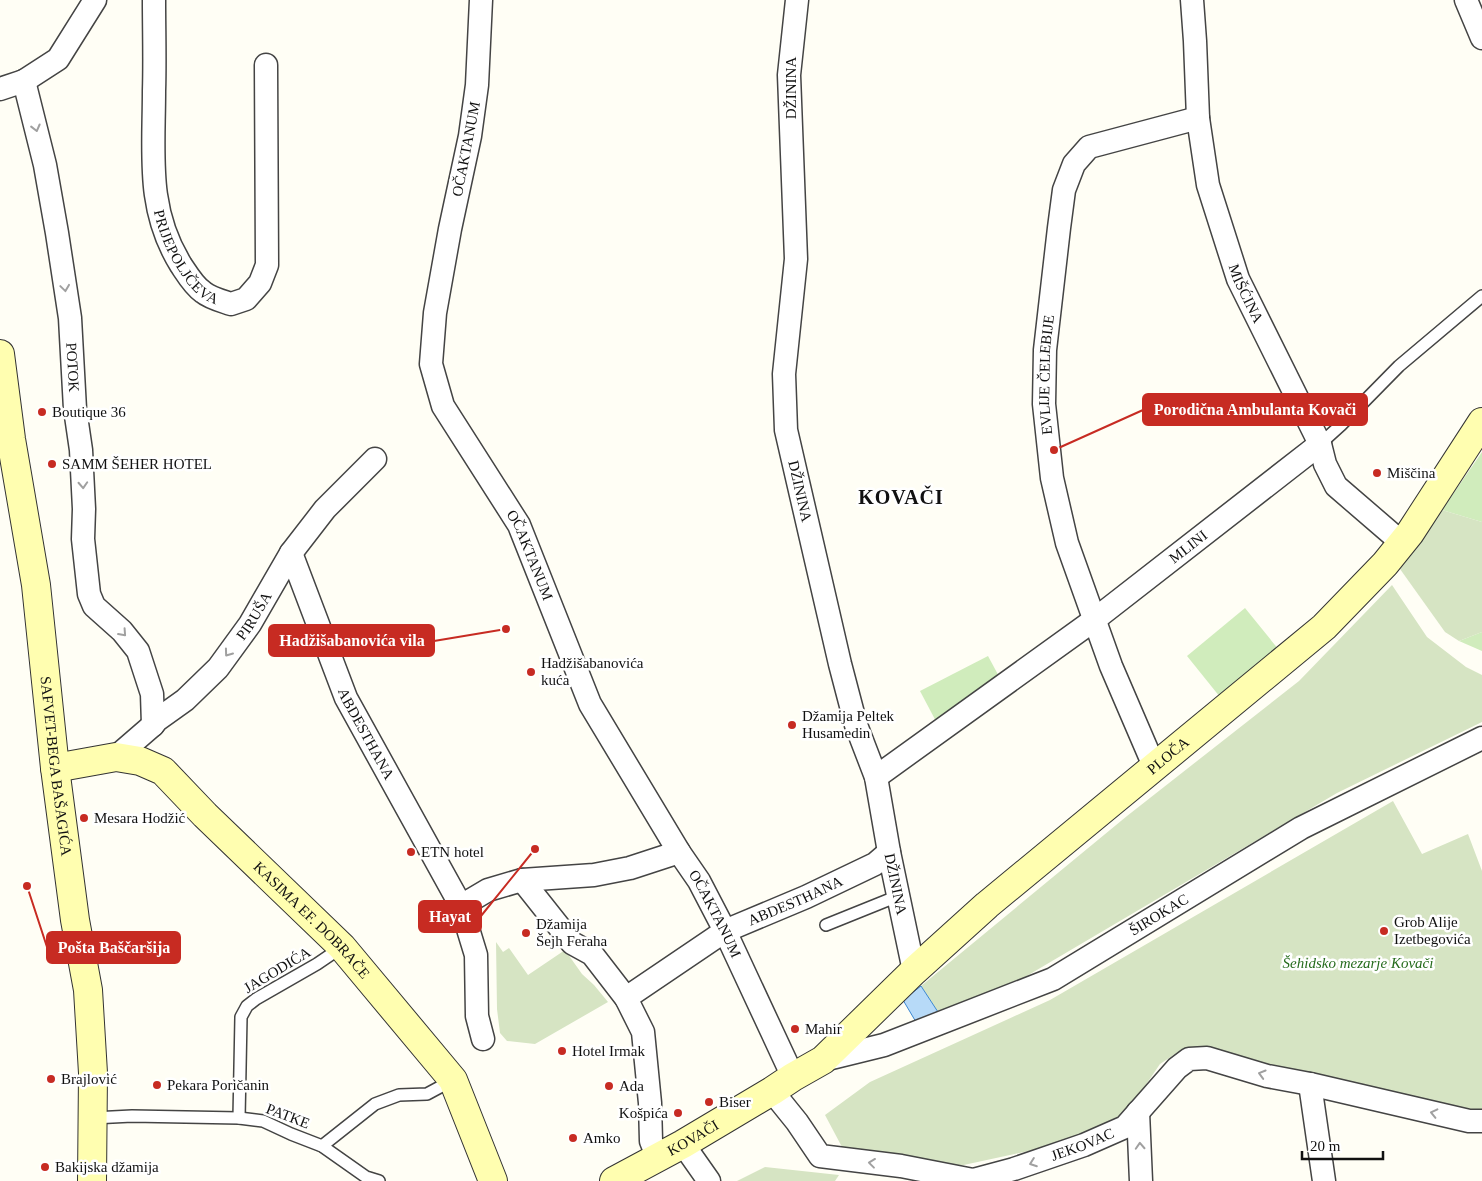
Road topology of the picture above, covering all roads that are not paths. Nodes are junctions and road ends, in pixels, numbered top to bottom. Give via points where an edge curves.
1 (95, 0) edge
2 (154, 0) edge
3 (481, 0) edge
4 (797, 0) edge
5 (1192, 0) edge
6 (1466, 0) edge
7 (1482, 38) edge
8 (266, 65) dead end
9 (24, 81) junction
10 (0, 90) edge
11 (1198, 118) junction
12 (1482, 296) edge
13 (0, 354) edge
14 (1482, 422) edge
15 (1320, 444) junction
16 (375, 459) dead end
17 (1400, 545) junction
18 (291, 553) junction
19 (1094, 620) junction
20 (153, 726) junction
21 (1482, 738) edge
22 (116, 757) junction
23 (1156, 765) junction
24 (55, 768) junction
25 (876, 778) junction
26 (679, 852) junction
27 (889, 852) junction
28 (522, 880) junction
29 (898, 896) junction
30 (461, 906) junction
31 (826, 926) dead end
32 (725, 931) junction
33 (342, 946) junction
34 (914, 971) junction
35 (626, 998) junction
36 (483, 1039) dead end
37 (823, 1060) junction
38 (454, 1080) junction
39 (782, 1084) junction
40 (1310, 1084) junction
41 (1138, 1112) junction
42 (93, 1118) junction
43 (239, 1118) junction
44 (1482, 1121) edge
45 (684, 1144) junction
46 (322, 1146) junction
47 (658, 1158) junction
48 (92, 1181) edge
49 (379, 1181) edge
50 (493, 1181) edge
51 (614, 1181) edge
52 (709, 1181) edge
53 (1141, 1181) edge
54 (1324, 1181) edge

1 - 9 street via 58,59
2 - 8 street, PRIJEPOLJČEVA via 153,167 160,218 173,252 186,272 203,292 230,304 246,300 260,283 267,265
3 - 26 street, OČAKTANUM via 478,85 435,313 431,364 443,406 519,525 590,704
4 - 25 street, DŽININA via 789,75 796,259 784,374 786,430 840,664 856,725
5 - 11 street, MIŠĆINA
6 - 7 street
9 - 10 street
9 -> 20 street, POTOK via 46,175 70,318 89,594 94,606 122,631 138,651 152,694
11 - 15 street, MIŠĆINA via 1208,185 1238,279
11 - 19 street, EVLIJE ČELEBIJE via 1089,146 1074,164 1064,190 1045,350 1044,404 1052,478 1067,543
12 - 15 lane, MLINI via 1398,366
13 - 24 street, SAFVET-BEGA BAŠAGIĆA via 36,585
14 - 17 street, PLOČA
15 - 17 street, MIŠĆINA via 1336,486 1394,536
15 - 19 street, MLINI
16 - 18 street, PIRUŠA via 325,509
17 - 23 street, PLOČA via 1324,627
18 -> 20 street, PIRUŠA via 250,624 218,668
18 - 30 street, ABDESTHANA via 346,698
19 - 23 street, EVLIJE ČELEBIJE
19 - 25 street, MLINI
20 - 22 street, PIRUŠA
21 - 37 street, ŠIROKAC via 1301,828 1053,979 884,1045
22 - 24 street, KASIMA EF. DOBRAČE
22 - 33 street, KASIMA EF. DOBRAČE via 140,761 163,771
23 - 34 street, PLOČA via 987,905
24 - 42 street, SAFVET-BEGA BAŠAGIĆA via 88,990
25 - 27 street, DŽININA
26 - 28 street via 630,868 594,875
26 - 32 street, OČAKTANUM via 699,881
27 - 29 street, DŽININA
27 - 32 street, ABDESTHANA via 875,864
28 - 30 street via 488,890
28 - 35 street via 572,943 592,954
29 - 31 lane
29 - 34 street, DŽININA
30 - 36 street, ABDESTHANA via 476,955 478,1016
32 - 35 street, ABDESTHANA
32 - 39 street, OČAKTANUM
33 - 38 street, KASIMA EF. DOBRAČE
33 - 43 lane, JAGODIĆA via 247,1006 241,1017
34 - 37 street, PLOČA
35 - 47 street via 643,1032 651,1141
37 - 39 street, KOVAČI
38 - 46 lane, PATKE via 428,1094 399,1095 375,1104
38 - 50 street, KASIMA EF. DOBRAČE
41 -> 39 street, JEKOVAC via 1125,1127 1106,1136 973,1180 901,1166 820,1156 797,1122
39 - 45 street, KOVAČI
40 -> 41 street, JEKOVAC via 1268,1076 1207,1058 1189,1059
44 -> 40 street, JEKOVAC via 1469,1121
40 - 54 street
53 -> 41 street
42 - 43 lane, PATKE
42 - 48 street, SAFVET-BEGA BAŠAGIĆA
43 - 46 lane, PATKE via 263,1120
45 - 47 street, KOVAČI
45 - 52 street
46 - 49 lane, PATKE via 366,1178
47 - 51 street, KOVAČI

